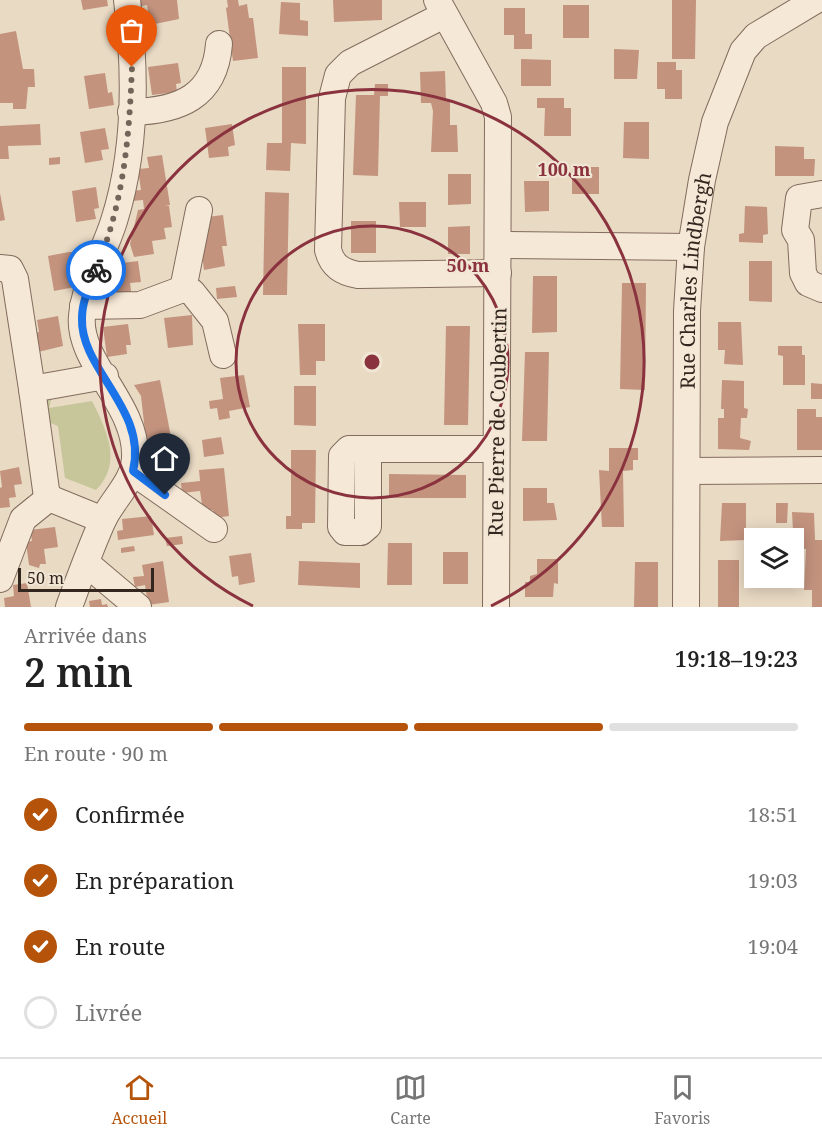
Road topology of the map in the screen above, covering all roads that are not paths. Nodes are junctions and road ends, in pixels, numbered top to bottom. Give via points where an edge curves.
1 (127, 0) edge
2 (816, 0) edge
3 (441, 7) edge
4 (219, 44) dead end
5 (131, 112) junction
6 (822, 194) edge
7 (200, 210) dead end
8 (498, 245) junction
9 (691, 247) junction
10 (0, 268) edge
11 (498, 273) junction
12 (183, 289) junction
13 (822, 289) edge
14 (83, 306) junction
15 (223, 355) dead end
16 (105, 376) junction
17 (32, 389) junction
18 (368, 449) dead end
19 (496, 449) junction
20 (133, 471) junction
21 (687, 471) junction
22 (822, 471) edge
23 (49, 498) junction
24 (103, 520) junction
25 (214, 530) dead end
26 (86, 563) junction
27 (0, 579) edge
28 (69, 607) edge
29 (138, 607) edge
30 (496, 607) edge
31 (686, 607) edge

1 - 5 street
2 - 9 street, Rue Charles Lindbergh via 756,36 743,51 715,122
3 - 8 street, Rue Pierre de Coubertin via 498,117
3 - 11 street via 350,63 338,75 332,98 328,250 335,265 348,273
4 - 5 street via 212,76 205,87 172,108
5 - 14 street via 118,204
6 - 13 street via 799,198 795,230 801,240 803,273 808,284
7 - 12 street
8 - 9 street
8 - 11 street, Rue Pierre de Coubertin
9 - 21 street, Rue Charles Lindbergh
10 - 17 street via 10,269 15,279
11 - 19 street, Rue Pierre de Coubertin
12 - 14 street via 140,305
12 - 15 street via 197,297 215,321
14 - 16 street via 84,335 90,354
16 - 17 street
16 - 20 street via 130,427 135,450
17 - 23 street
18 - 19 street
19 - 30 street, Rue Pierre de Coubertin
20 - 24 street
20 - 25 street
21 - 22 street
21 - 31 street, Rue Charles Lindbergh
23 - 24 street
23 - 27 street via 23,519
24 - 26 street
26 - 28 street
26 - 29 street

